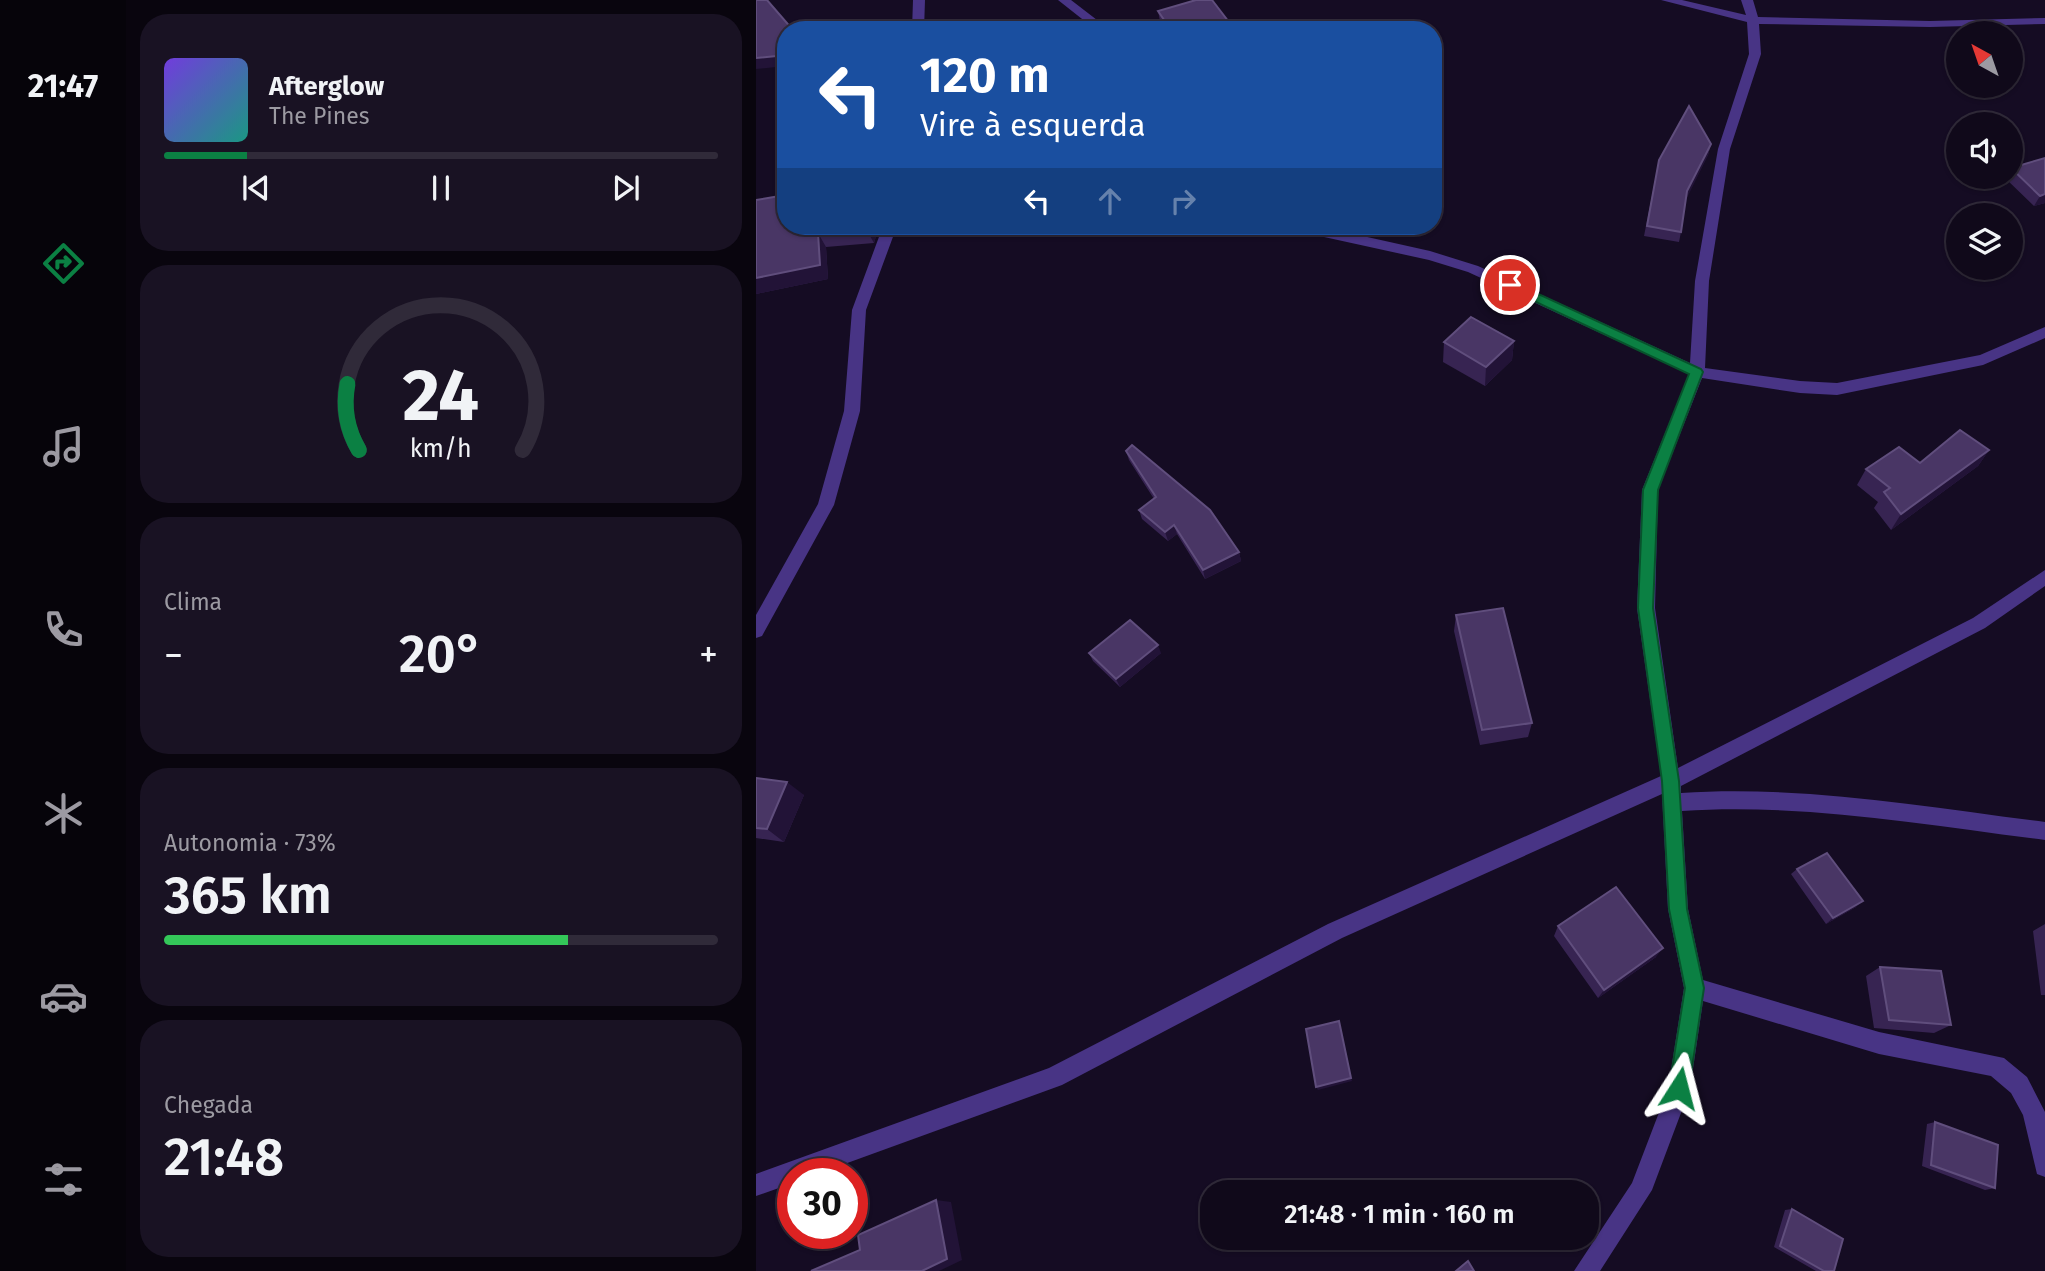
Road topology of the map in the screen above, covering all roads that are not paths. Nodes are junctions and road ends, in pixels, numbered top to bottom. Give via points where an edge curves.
1 (919, 0) edge
2 (1064, 0) edge
3 (1667, 0) edge
4 (1747, 0) edge
5 (1753, 20) junction
6 (918, 21) edge
7 (1092, 21) edge
8 (2045, 21) edge
9 (887, 235) edge
10 (1334, 235) edge
11 (2045, 332) edge
12 (1697, 372) junction
13 (2045, 577) edge
14 (756, 631) edge
15 (1671, 781) junction
16 (1672, 803) junction
17 (2045, 831) edge
18 (1694, 988) junction
19 (2045, 1166) edge
20 (756, 1185) edge
21 (1586, 1271) edge

1 - 6 street
2 - 7 street
3 - 5 street
4 - 5 street
5 - 8 street
5 - 12 street via 1755,54 1724,149 1711,223 1702,281
9 - 14 street via 859,310 852,411 826,505
10 - 12 street via 1473,269
11 - 12 street via 1983,360 1837,389
12 - 15 street via 1650,490 1646,608
13 - 15 street via 1979,623
15 - 16 street
15 - 20 street via 1335,931 1054,1077
16 - 17 street via 1825,804
16 - 18 street via 1678,909
18 - 19 street via 1879,1043 1996,1066 2019,1085 2034,1112
18 - 21 street via 1679,1088 1640,1190

